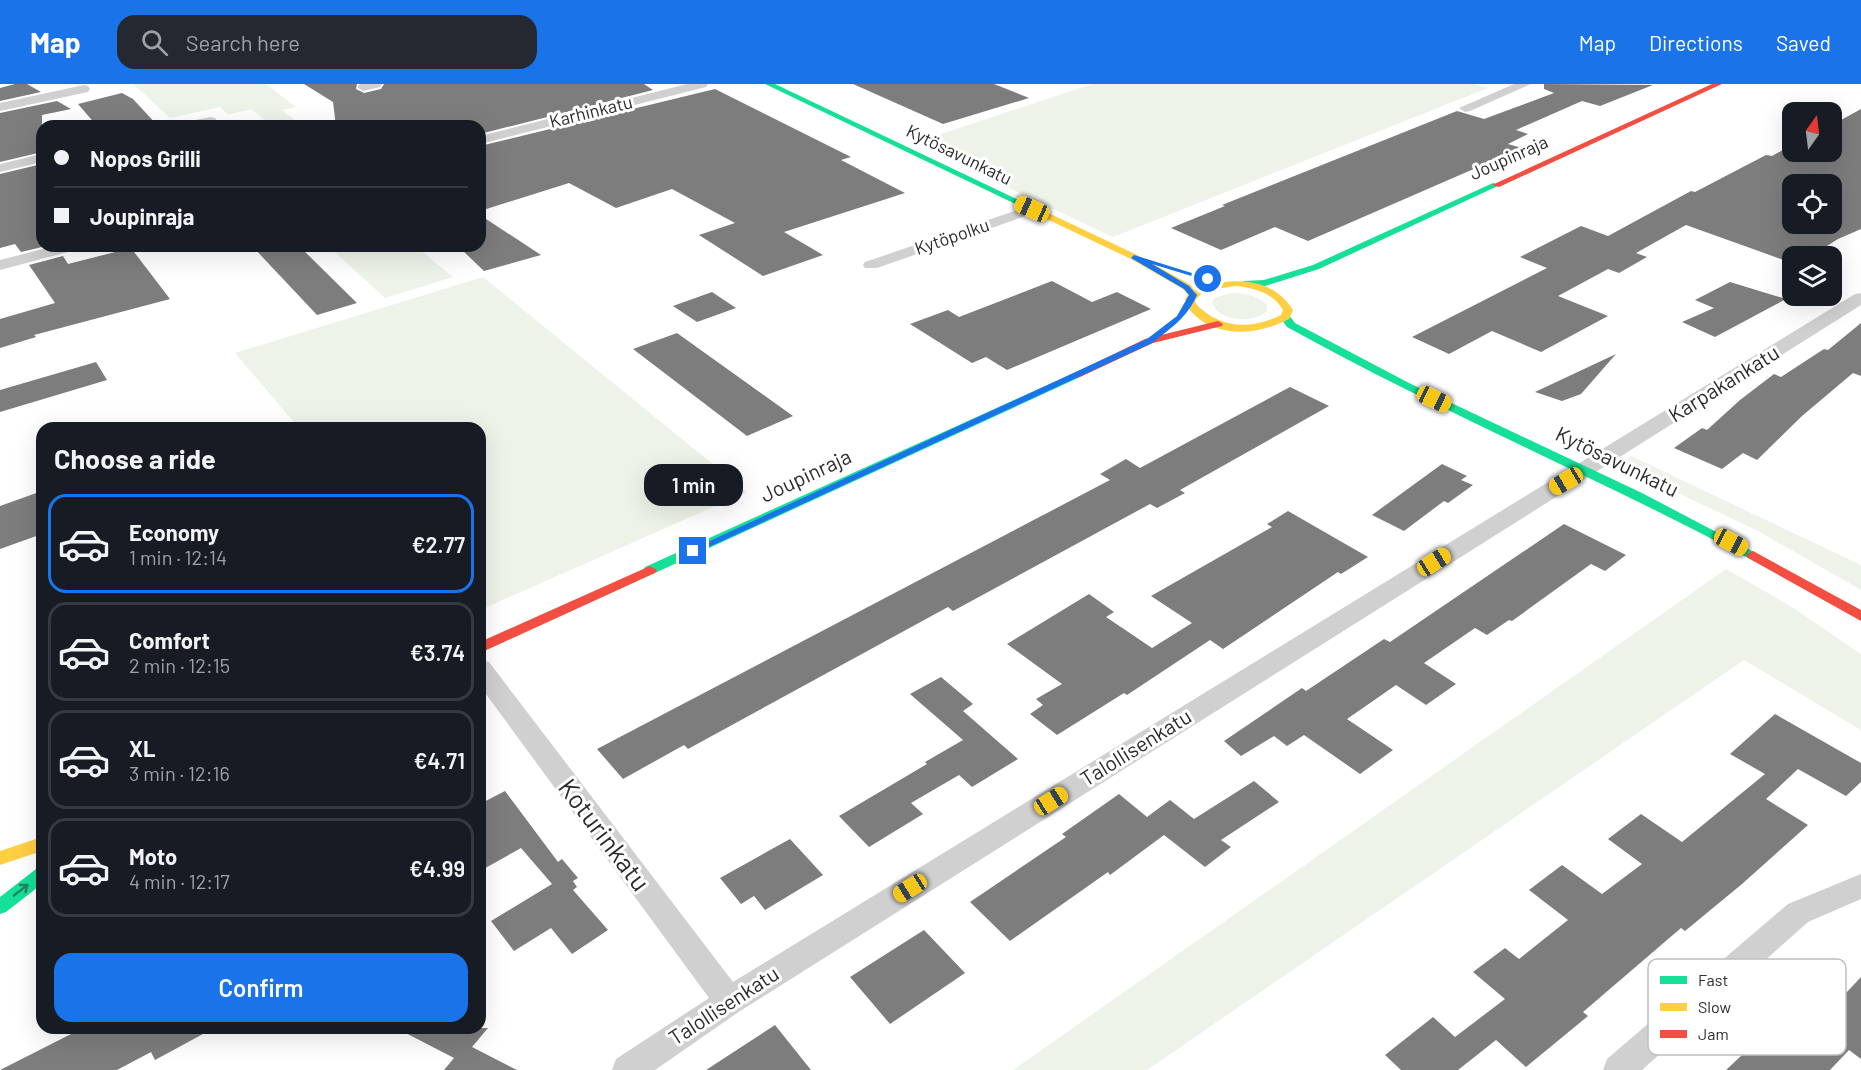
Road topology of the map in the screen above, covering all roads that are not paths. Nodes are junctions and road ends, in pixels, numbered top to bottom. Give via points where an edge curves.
1 (376, 84) edge
2 (702, 84) edge
3 (769, 84) edge
4 (1525, 84) edge
5 (1718, 84) edge
6 (363, 87) dead end
7 (84, 89) dead end
8 (0, 107) edge
9 (1465, 108) dead end
10 (486, 139) edge
11 (36, 159) edge
12 (0, 168) edge
13 (1032, 209) junction
14 (50, 252) edge
15 (1134, 257) junction
16 (0, 265) edge
17 (872, 265) dead end
18 (1316, 267) junction
19 (1226, 283) junction
20 (1244, 284) junction
21 (1293, 293) junction
22 (1192, 298) junction
23 (1861, 298) edge
24 (1285, 317) junction
25 (1218, 324) junction
26 (1251, 328) junction
27 (1149, 341) junction
28 (1348, 358) junction
29 (1586, 470) junction
30 (1861, 616) edge
31 (486, 645) edge
32 (486, 676) edge
33 (36, 846) edge
34 (0, 858) edge
35 (36, 879) edge
36 (1861, 885) edge
37 (0, 907) edge
38 (1746, 959) edge
39 (729, 1001) junction
40 (1648, 1045) edge
41 (628, 1070) edge
42 (1619, 1070) edge

1 - 6 street
2 - 10 street, Karhinkatu
3 - 13 street, Kytösavunkatu
4 - 9 street
5 - 18 street, Joupinraja
7 - 8 street
11 - 12 street
13 - 15 street, Kytösavunkatu
13 - 17 street, Kytöpolku
14 - 16 street
15 - 19 street, Kytösavunkatu
15 - 22 street, Kytösavunkatu via 1187,287
18 - 20 street, Joupinraja via 1265,283
18 - 21 street, Joupinraja
19 - 20 street
19 - 22 street via 1206,287
20 - 21 street
21 - 24 street
22 - 25 street, Kytösavunkatu via 1197,314
22 - 27 street, Joupinraja via 1180,318
23 - 29 street, Karpakankatu
24 - 26 street via 1266,327
24 - 28 street, Kytösavunkatu via 1291,325
25 - 26 street
25 - 27 street, Joupinraja
26 - 28 street, Kytösavunkatu
27 - 31 street, Joupinraja
28 - 29 street, Kytösavunkatu
29 - 30 street, Kytösavunkatu via 1791,574
29 - 39 street, Talollisenkatu
32 - 39 street, Koturinkatu
33 - 34 street
37 -> 35 street
36 - 38 street via 1798,913
39 - 41 street, Talollisenkatu
40 - 42 street

